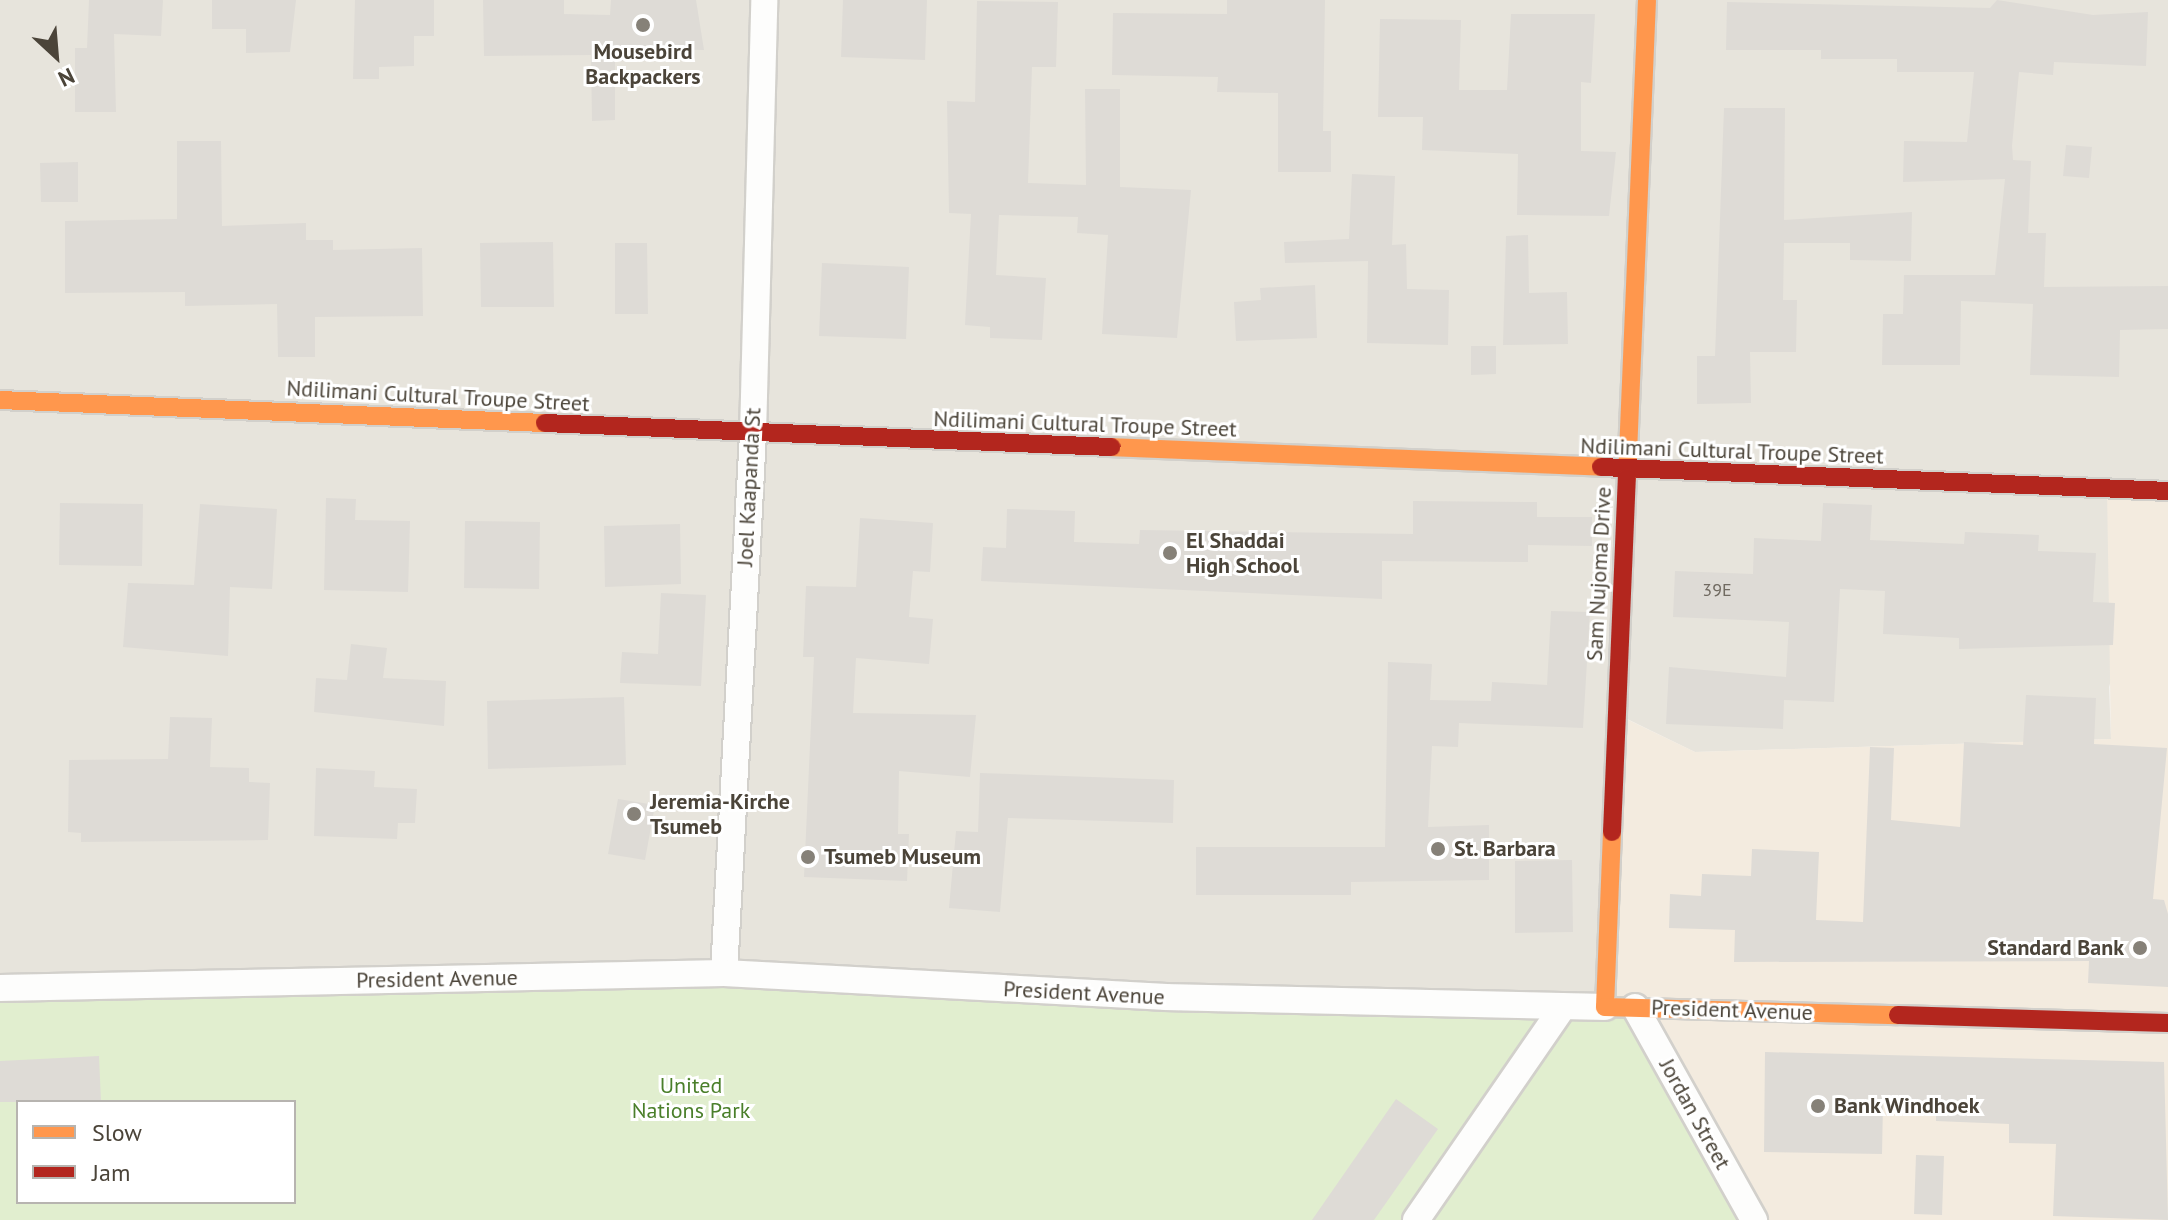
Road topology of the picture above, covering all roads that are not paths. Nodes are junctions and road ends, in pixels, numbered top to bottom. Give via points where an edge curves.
1 (764, 0) edge
2 (1647, 0) edge
3 (0, 400) edge
4 (753, 434) junction
5 (1628, 471) junction
6 (2168, 491) edge
7 (724, 973) junction
8 (0, 988) edge
9 (1605, 1007) junction
10 (1635, 1007) junction
11 (1562, 1008) junction
12 (2168, 1023) edge
13 (1416, 1220) edge
14 (1754, 1220) edge

1 - 4 street, Joel Kaapanda St
2 - 5 street, Sam Nujoma Drive
3 - 4 street, Ndilimani Cultural Troupe Street
4 - 5 street, Ndilimani Cultural Troupe Street
4 - 7 street, Joel Kaapanda St
5 - 6 street, Ndilimani Cultural Troupe Street
5 - 9 street, Sam Nujoma Drive
7 - 8 street, President Avenue
7 - 11 street, President Avenue via 1166,997
9 - 10 street, President Avenue
9 - 11 street, President Avenue
10 - 12 street, President Avenue
10 - 14 street, Jordan Street
11 - 13 street

